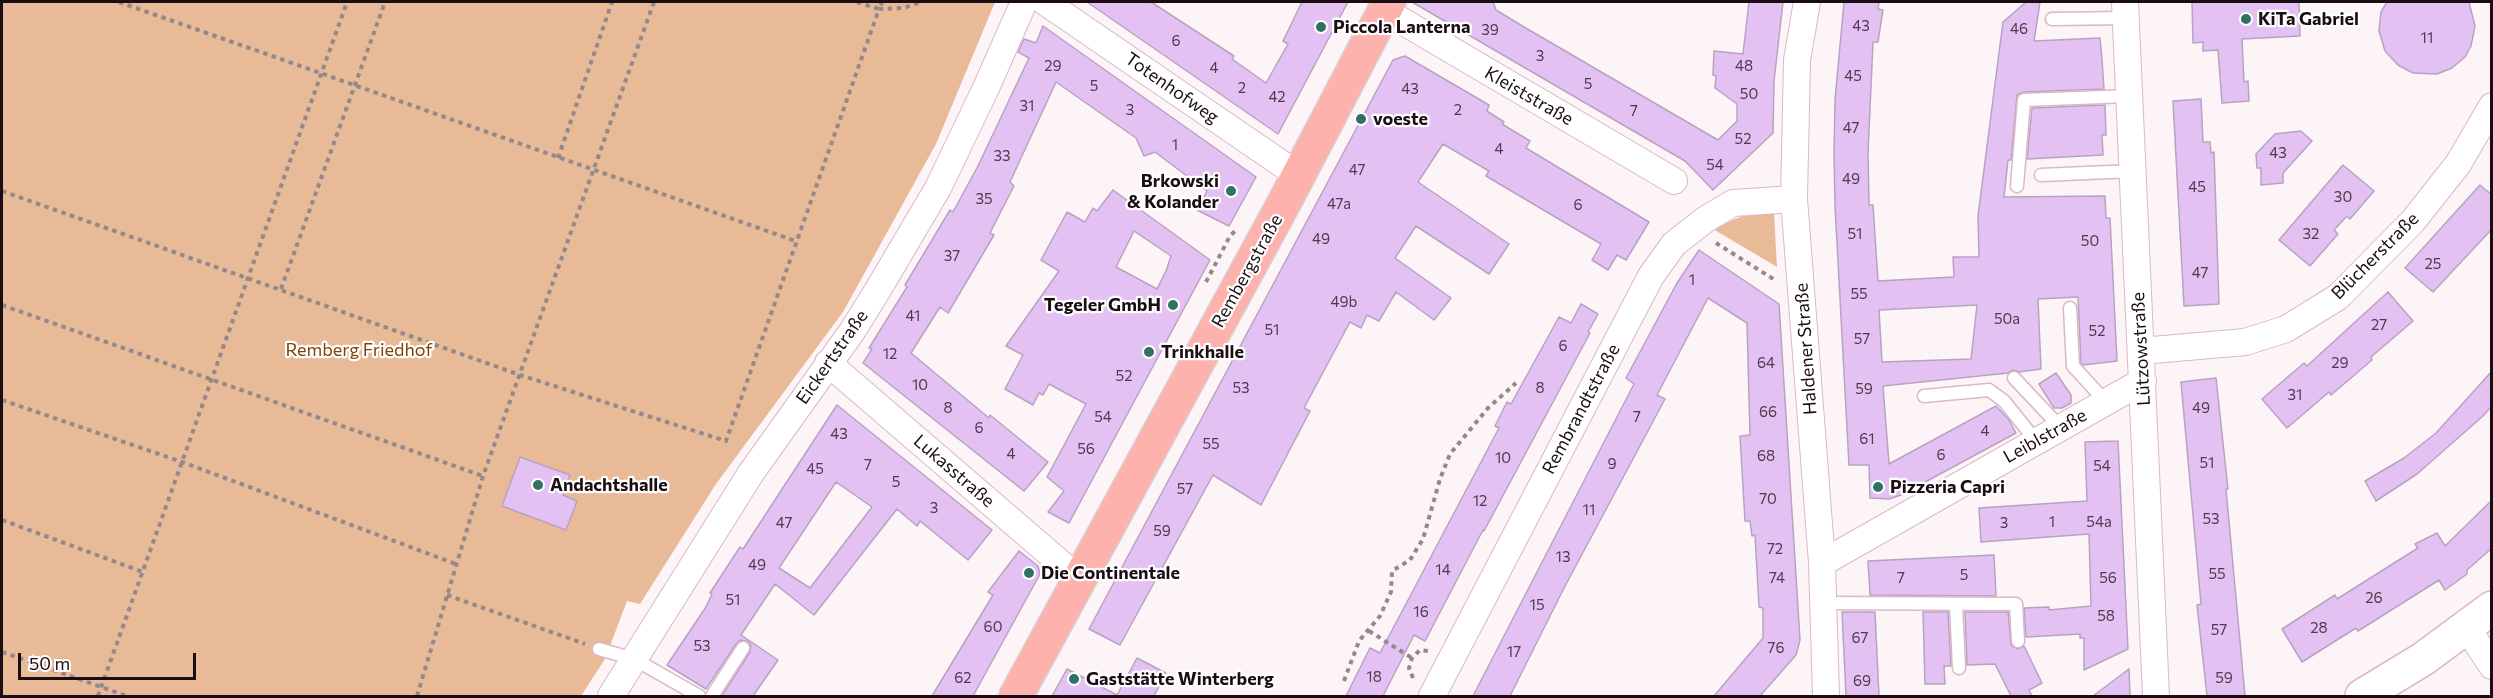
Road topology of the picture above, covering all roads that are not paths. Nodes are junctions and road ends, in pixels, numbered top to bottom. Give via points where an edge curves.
1 (1024, 2) edge
2 (1045, 2) edge
3 (1807, 2) edge
4 (1387, 6) edge
5 (2125, 10) edge
6 (2052, 19) dead end
7 (2129, 96) junction
8 (2492, 106) edge
9 (2133, 171) junction
10 (2041, 175) dead end
11 (1298, 176) junction
12 (1674, 181) dead end
13 (2017, 186) dead end
14 (1794, 199) junction
15 (2070, 308) dead end
16 (2142, 351) junction
17 (828, 363) junction
18 (2014, 378) dead end
19 (2143, 381) junction
20 (1924, 396) dead end
21 (2106, 402) junction
22 (2061, 428) junction
23 (2036, 441) junction
24 (1822, 563) junction
25 (1079, 579) junction
26 (1823, 603) junction
27 (1956, 604) junction
28 (2479, 618) edge
29 (2018, 641) dead end
30 (743, 648) dead end
31 (599, 649) road end
32 (634, 659) junction
33 (2492, 666) edge
34 (1959, 668) dead end
35 (1822, 695) edge
36 (611, 696) edge
37 (699, 696) edge
38 (712, 696) edge
39 (1016, 696) edge
40 (1432, 696) edge
41 (2157, 696) edge
42 (2362, 696) edge

1 - 17 street, Eickertstraße via 938,188 879,288
2 - 11 street, Totenhofweg
3 - 14 street, Haldener Straße via 1797,60
4 - 11 main road, Rembergstraße
4 - 12 street, Kleiststraße
5 - 6 lane
5 - 7 street, Lützowstraße
7 - 9 street, Lützowstraße
7 - 13 lane via 2024,100
8 - 16 street, Blücherstraße via 2458,164 2413,221 2337,297 2286,329 2245,342
9 - 10 lane
9 - 16 street, Lützowstraße
11 - 25 main road, Rembergstraße
14 - 24 street, Haldener Straße
14 - 40 street, Rembrandtstraße via 1733,203 1674,244 1651,276
15 - 21 lane via 2073,366
16 - 19 street, Lützowstraße
17 - 25 street, Lukasstraße
17 - 32 street, Eickertstraße via 751,473
18 - 22 lane
19 - 21 street, Leiblstraße
19 - 41 street, Lützowstraße
20 - 23 lane via 1989,390 2004,400
21 - 22 street, Leiblstraße
22 - 23 street, Leiblstraße
23 - 24 street, Leiblstraße
24 - 26 street, Haldener Straße
25 - 39 main road, Rembergstraße
26 - 27 lane
26 - 35 street, Haldener Straße
27 - 29 lane via 2016,604
27 - 34 lane
28 - 33 street
28 - 42 main road via 2424,659
30 - 38 lane
31 - 32 lane
32 - 36 street, Eickertstraße
32 - 37 lane

